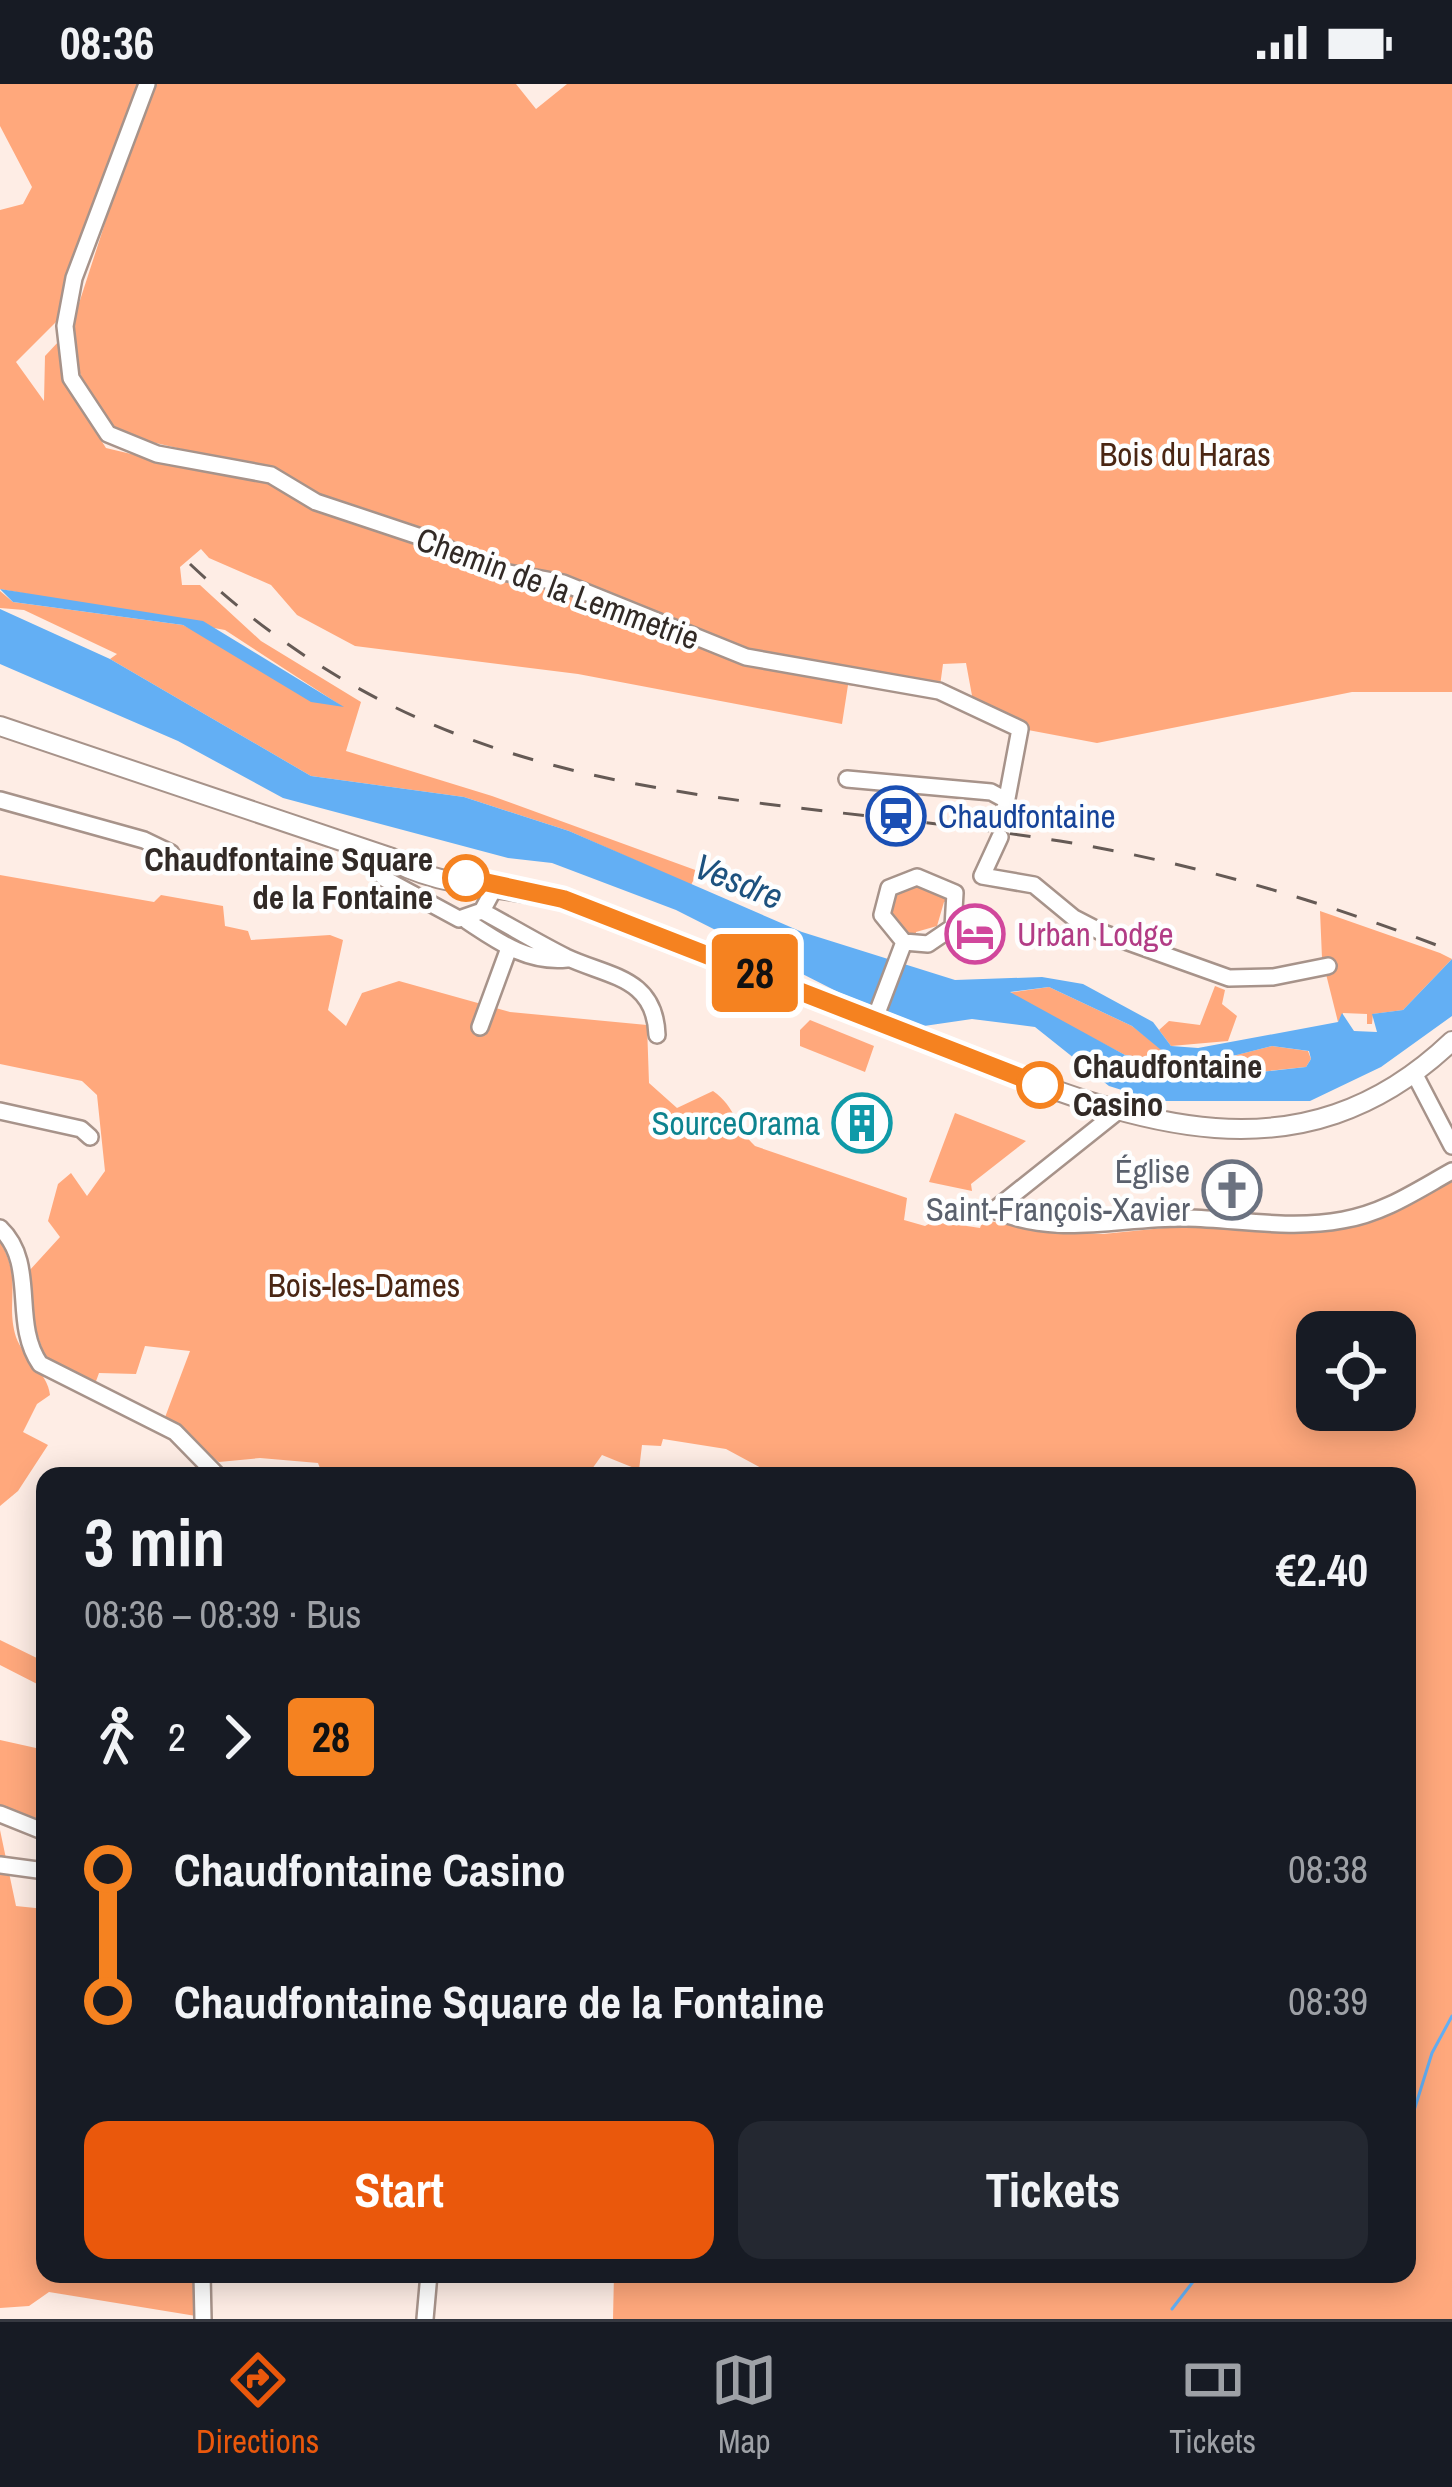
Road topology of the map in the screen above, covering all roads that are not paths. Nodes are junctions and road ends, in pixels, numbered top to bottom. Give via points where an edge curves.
1 (147, 84) edge
2 (0, 726) edge
3 (847, 779) dead end
4 (0, 800) edge
5 (1000, 837) dead end
6 (171, 853) dead end
7 (380, 854) junction
8 (982, 876) junction
9 (494, 886) junction
10 (955, 893) junction
11 (475, 916) junction
12 (904, 942) junction
13 (509, 948) junction
14 (570, 958) junction
15 (1328, 966) dead end
16 (877, 1014) junction
17 (480, 1027) dead end
18 (657, 1035) dead end
19 (1452, 1041) edge
20 (1414, 1073) junction
21 (0, 1112) edge
22 (1118, 1112) junction
23 (90, 1137) dead end
24 (1452, 1146) edge
25 (1452, 1171) edge
26 (0, 1228) edge
27 (209, 1467) edge
28 (0, 1814) edge
29 (36, 1828) edge
30 (0, 1865) edge
31 (36, 1869) edge
32 (202, 2283) edge
33 (428, 2283) edge
34 (203, 2319) edge
35 (425, 2319) edge

1 - 3 street, Chemin de la Lemmetrie via 74,278 65,326 71,378 108,434 157,454 272,475 316,502 487,569 563,583 746,657 939,691 1020,729 1005,804 991,792
2 - 7 main road
4 - 6 street
5 - 8 street
7 - 9 main road via 427,879
7 - 11 street via 385,879
8 - 10 street
8 - 15 street via 1034,885 1103,933 1229,978
9 - 11 street
9 - 16 main road via 563,899
10 - 12 street via 956,918 946,934 928,944
10 - 12 street via 917,877 889,888 883,920
11 - 13 street
11 - 14 street
12 - 16 street
13 - 14 street via 544,962
13 - 17 street
14 - 18 street via 642,991
16 - 22 main road
19 - 20 main road
20 - 22 main road via 1337,1114 1269,1129 1174,1126
20 - 24 street
21 - 23 street
22 - 25 street via 994,1210 1043,1225 1182,1218 1306,1224 1375,1212
26 - 27 street via 17,1252 21,1320 40,1364 175,1432
28 - 29 street
30 - 31 street
32 - 34 street
33 - 35 street

